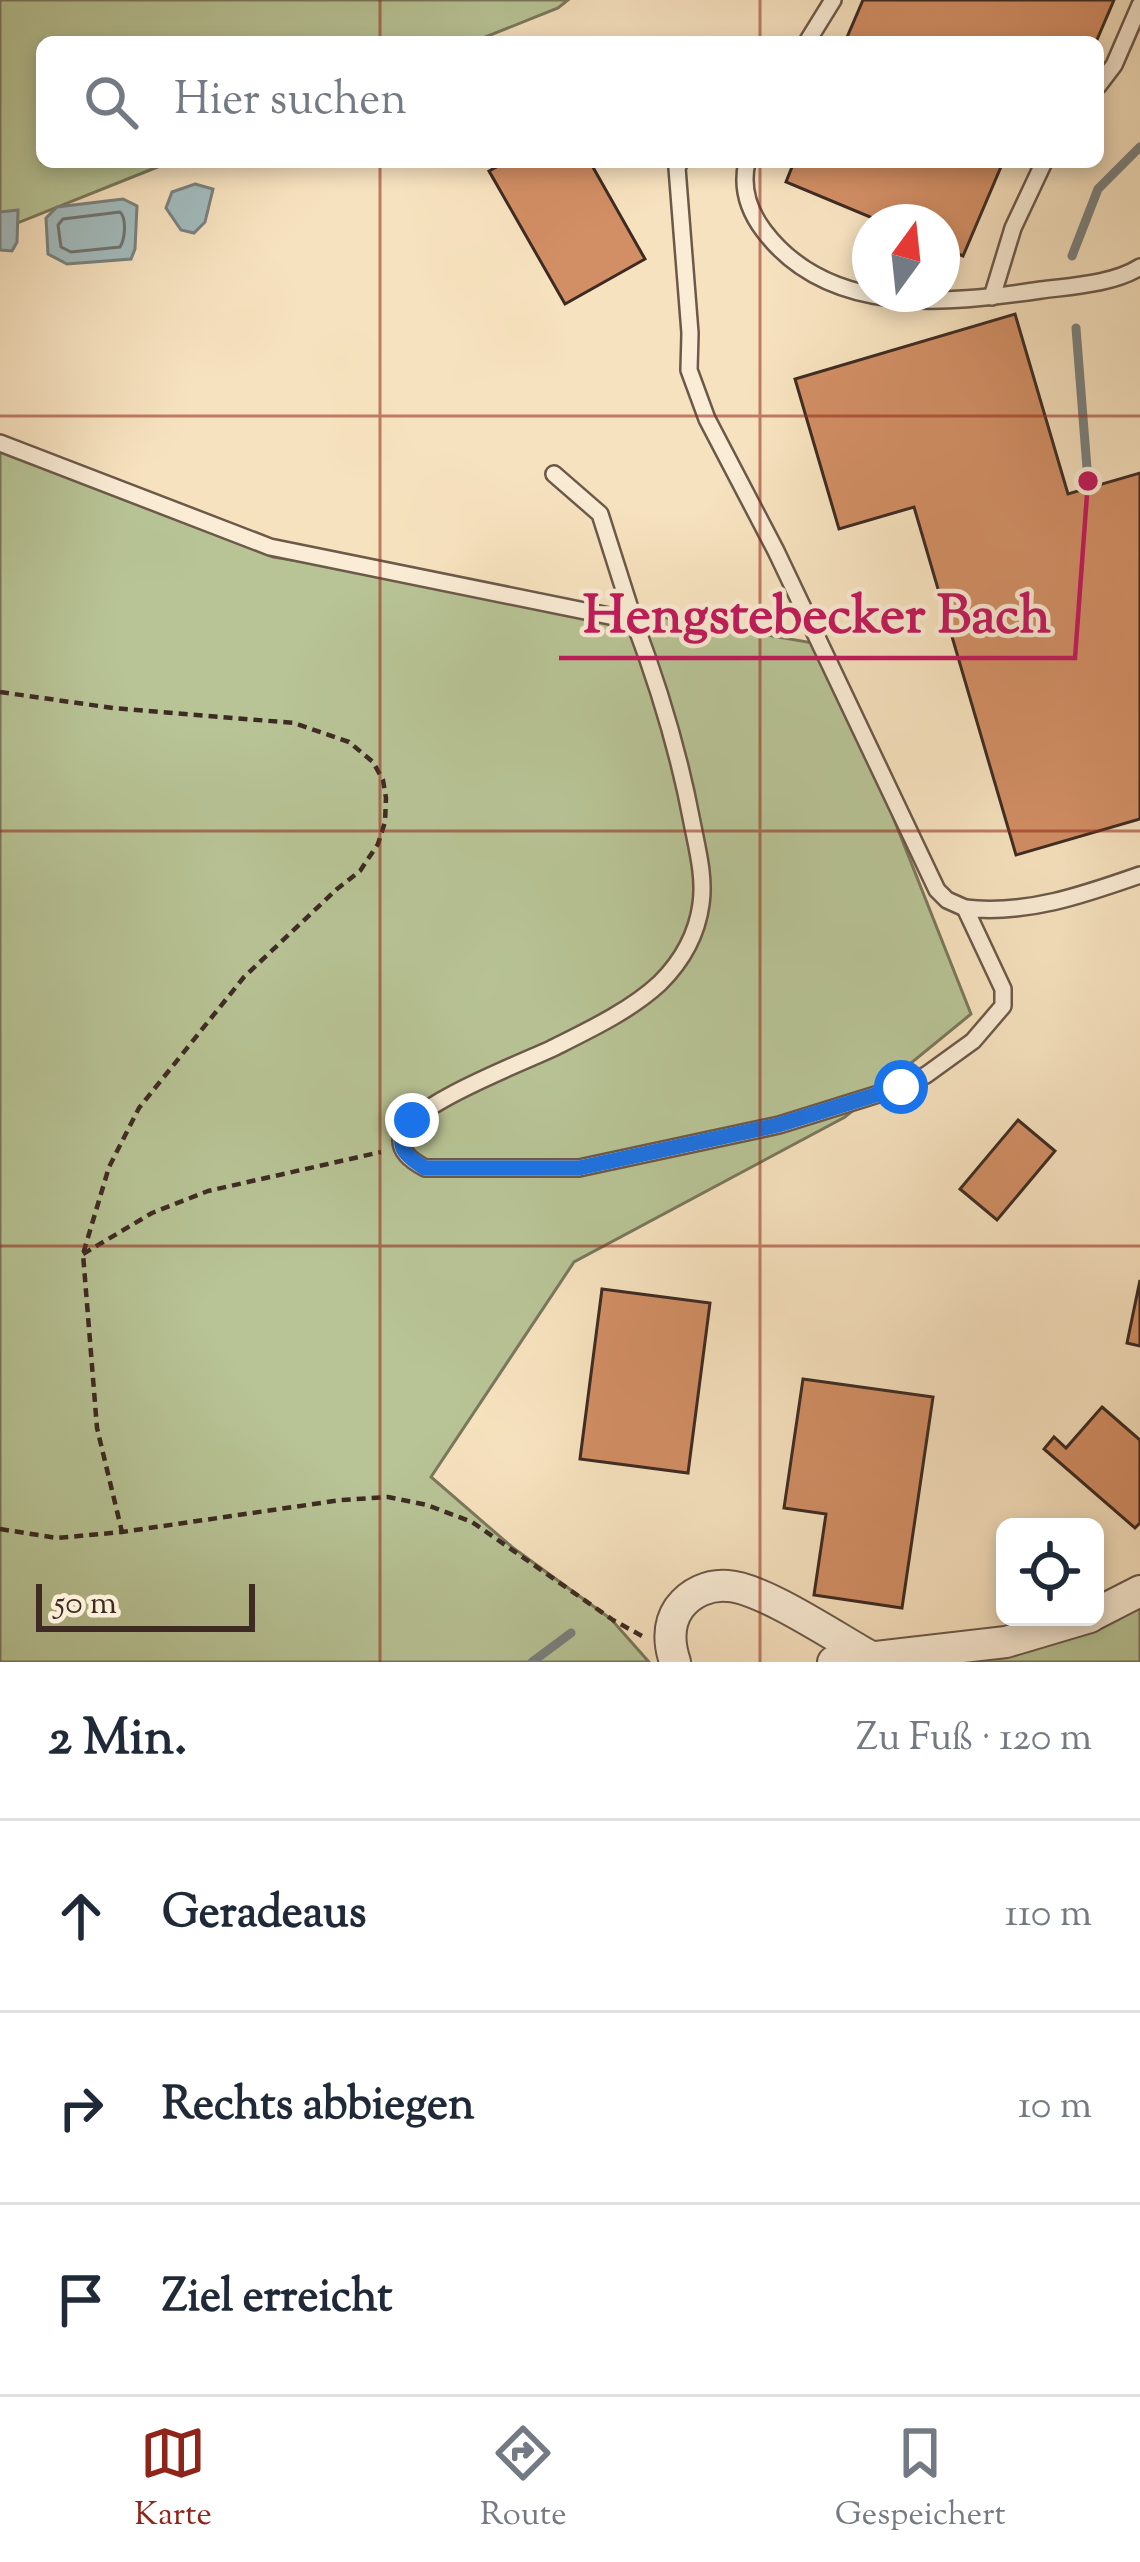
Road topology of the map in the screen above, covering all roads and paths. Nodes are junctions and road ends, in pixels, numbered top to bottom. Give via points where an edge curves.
1 (832, 0) edge
2 (1140, 5) edge
3 (811, 36) edge
4 (1104, 78) edge
5 (677, 168) edge
6 (746, 168) edge
7 (1041, 168) edge
8 (1140, 267) edge
9 (992, 297) junction
10 (0, 443) edge
11 (554, 473) dead end
12 (634, 621) junction
13 (0, 692) edge
14 (1140, 875) edge
15 (965, 908) junction
16 (402, 1147) junction
17 (83, 1254) junction
18 (0, 1529) edge
19 (122, 1532) junction
20 (1140, 1591) edge
21 (1104, 1610) edge
22 (613, 1620) dead end
23 (1060, 1626) edge
24 (871, 1657) junction
25 (675, 1662) edge
26 (833, 1662) edge

1 - 3 lane
2 - 4 lane
5 - 15 lane via 689,370 707,419 937,890
6 - 9 lane via 752,215 810,274 896,301
7 - 9 lane
8 - 9 lane
10 - 12 lane via 270,547
11 - 12 lane via 600,514
12 - 16 lane via 660,689 697,847 702,901 687,949 659,983 610,1017 422,1113 401,1136
13 - 17 path via 294,723 349,742 373,763 386,798 378,844 360,871 244,977 139,1108 109,1167
14 - 15 lane via 1039,906
15 - 16 lane via 1003,988 1003,1006 950,1060 901,1087 778,1125 579,1168 425,1168
16 - 17 path via 208,1191
17 - 19 path via 97,1428
18 - 19 path via 57,1538
19 - 22 path via 388,1497 472,1522
20 - 21 street
23 - 24 street via 1006,1642
24 - 25 street via 731,1586 709,1587 683,1602 670,1637
24 - 26 street

